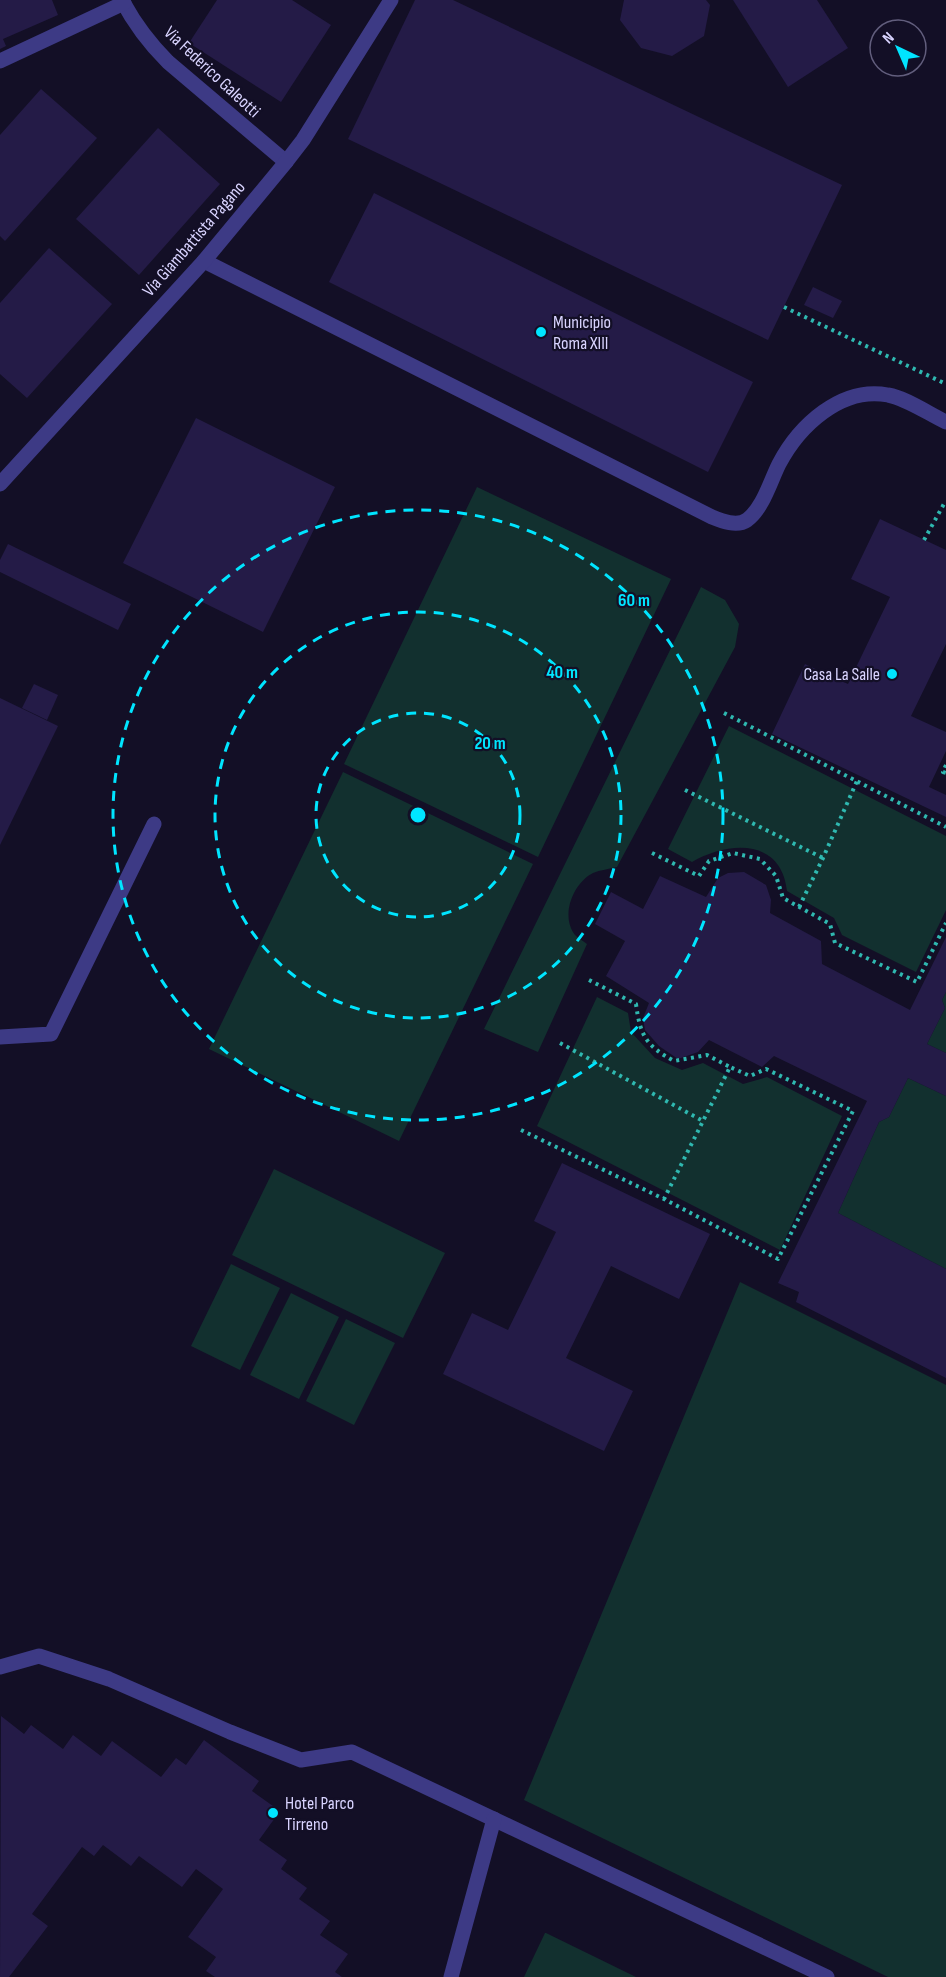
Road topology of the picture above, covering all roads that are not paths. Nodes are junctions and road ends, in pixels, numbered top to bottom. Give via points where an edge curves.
1 (391, 0) edge
2 (123, 2) edge
3 (0, 61) edge
4 (286, 162) junction
5 (204, 261) junction
6 (946, 422) edge
7 (0, 484) edge
8 (154, 824) dead end
9 (0, 1037) edge
10 (0, 1667) edge
11 (494, 1819) junction
12 (451, 1977) edge
13 (827, 1977) edge

1 - 4 street, Via Giambattista Pagano
2 - 3 street
2 - 4 street, Via Federico Galeotti via 168,62
4 - 5 street, Via Giambattista Pagano
5 - 6 street via 726,522 742,523 752,515 798,436 820,414 845,399 866,394 892,396
5 - 7 street, Via Giambattista Pagano
8 - 9 street via 51,1034
10 - 11 street via 39,1656 110,1679 301,1760 352,1752
11 - 12 street
11 - 13 street

